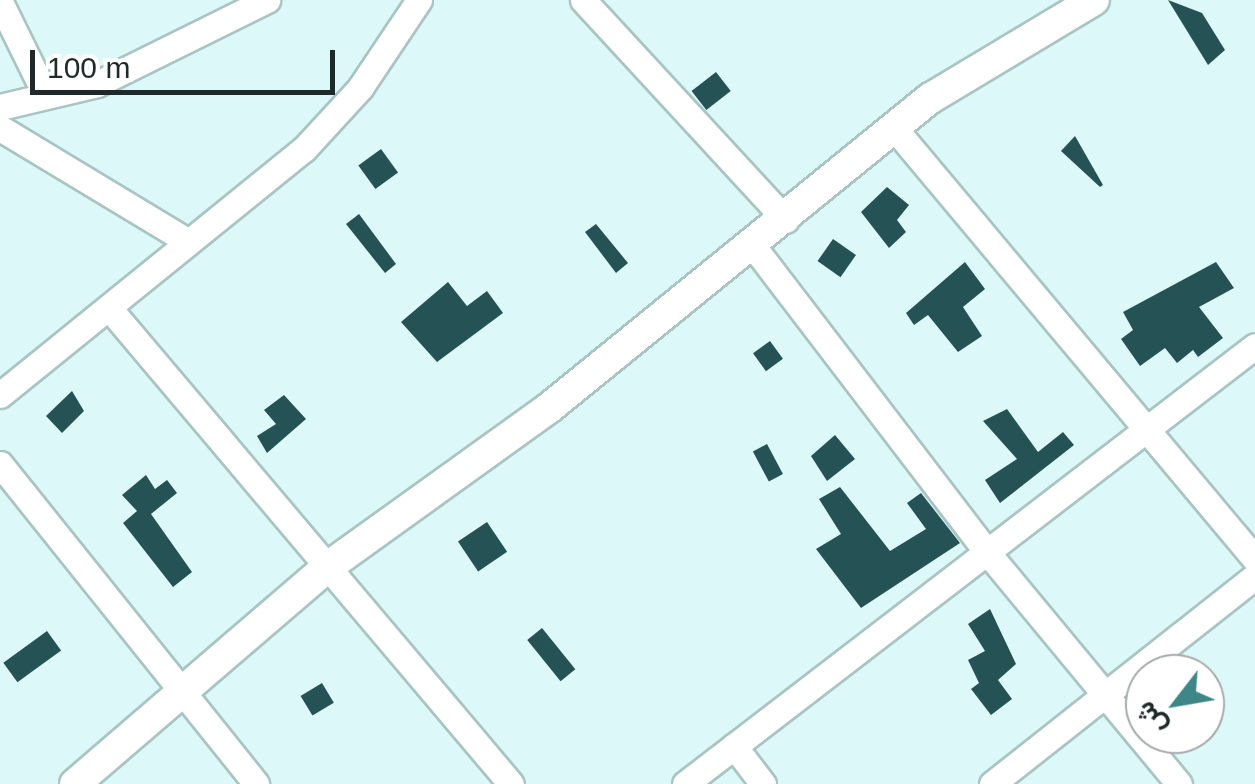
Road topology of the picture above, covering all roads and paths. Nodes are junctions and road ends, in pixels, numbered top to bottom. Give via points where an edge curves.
1 (267, 0) edge
2 (419, 0) edge
3 (583, 0) edge
4 (1094, 0) edge
5 (0, 2) edge
6 (45, 94) junction
7 (0, 106) edge
8 (0, 128) edge
9 (896, 129) junction
10 (786, 220) junction
11 (186, 240) junction
12 (753, 246) junction
13 (109, 308) junction
14 (1255, 346) edge
15 (0, 394) edge
16 (1147, 430) junction
17 (0, 464) edge
18 (987, 552) junction
19 (1255, 559) edge
20 (325, 569) junction
21 (1255, 576) edge
22 (185, 695) junction
23 (1104, 697) junction
24 (734, 746) junction
25 (74, 784) edge
26 (256, 784) edge
27 (511, 784) edge
28 (685, 784) edge
29 (763, 784) edge
30 (992, 784) edge
31 (1179, 784) edge

1 - 6 street via 97,84
2 - 11 street via 360,88 304,149
3 - 10 street
4 - 9 street via 1017,41
5 - 6 street
6 - 7 street
8 - 11 street
9 - 10 street
9 - 16 street
10 - 12 street
11 - 13 street
12 - 18 street
12 - 20 street via 549,408
13 - 15 street
13 - 20 street
14 - 16 street
16 - 18 street
16 - 19 street
17 - 22 street
18 - 23 street
18 - 24 street
20 - 22 street
20 - 27 street
21 - 23 street
22 - 25 street
22 - 26 street
23 - 30 street
23 - 31 street
24 - 28 street
24 - 29 street

